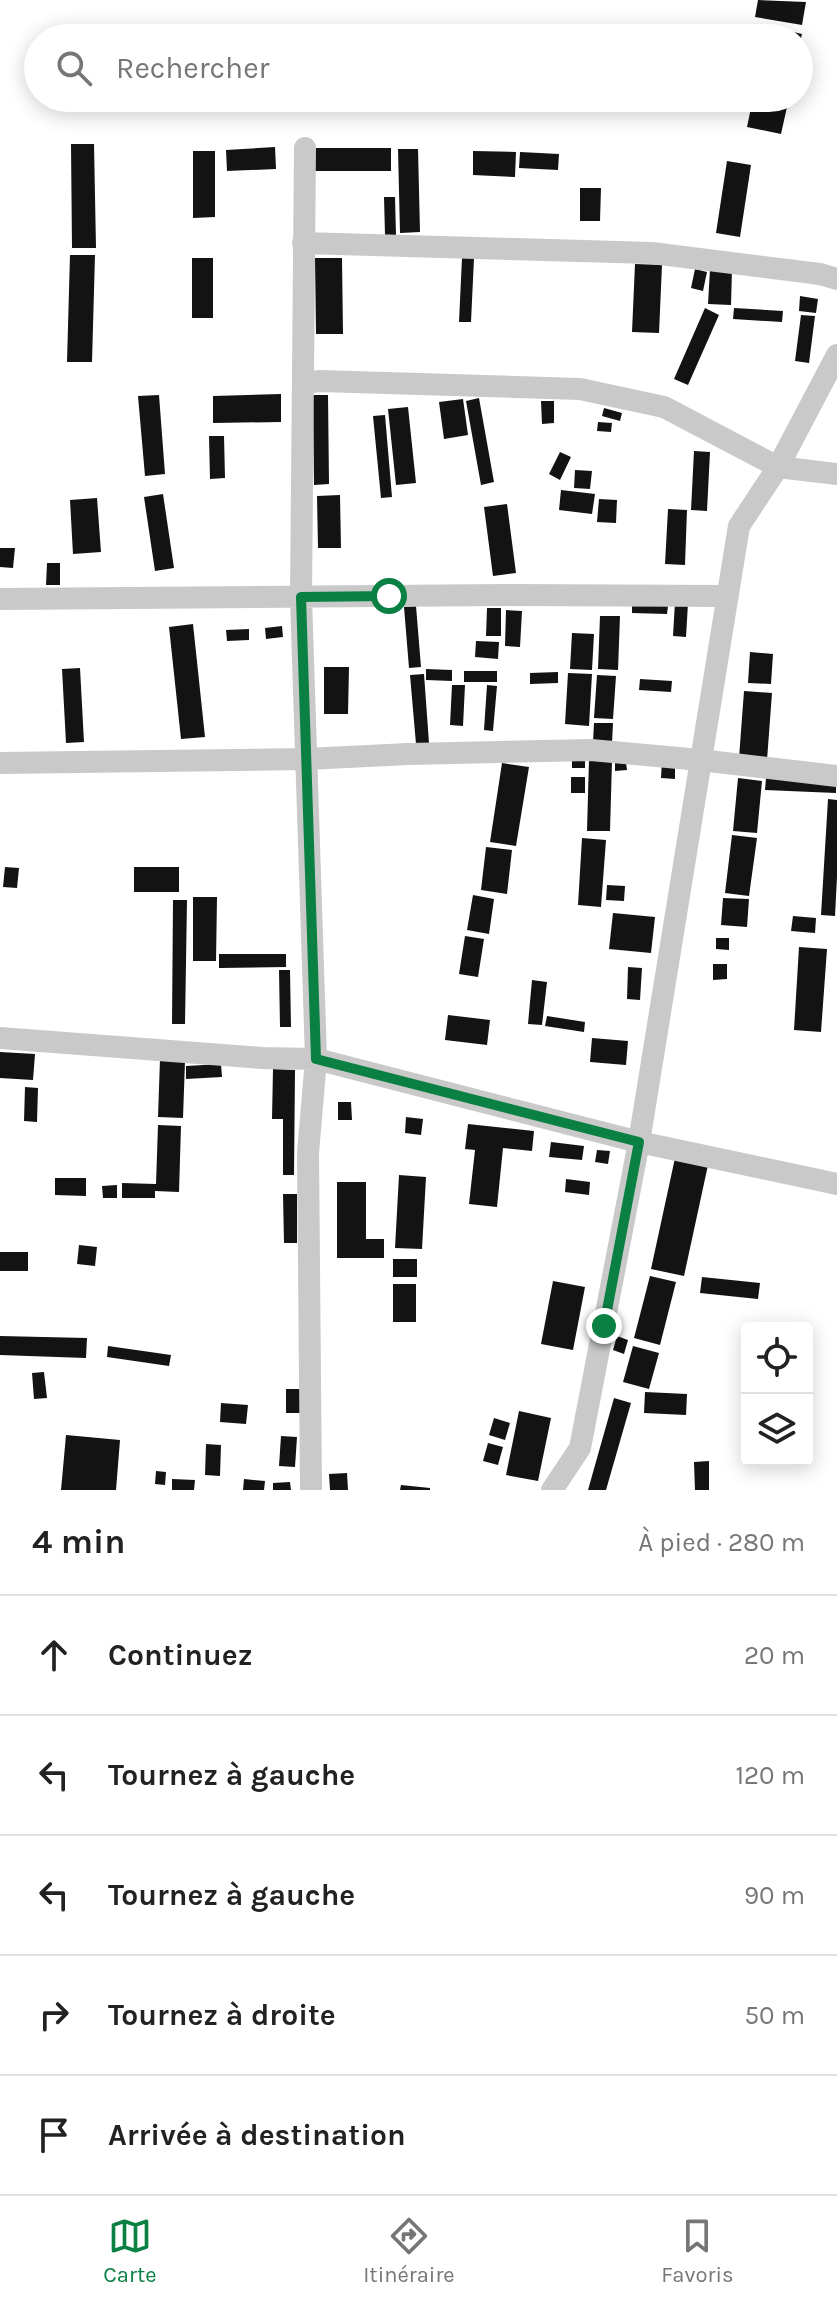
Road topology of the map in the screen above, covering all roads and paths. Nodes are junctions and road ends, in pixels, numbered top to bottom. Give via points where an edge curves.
1 (305, 148) dead end
2 (303, 243) junction
3 (837, 279) edge
4 (837, 355) edge
5 (303, 383) junction
6 (778, 467) junction
7 (837, 474) edge
8 (727, 596) junction
9 (301, 597) junction
10 (0, 599) edge
11 (306, 759) junction
12 (700, 760) junction
13 (0, 763) edge
14 (837, 776) edge
15 (0, 1038) edge
16 (316, 1059) junction
17 (639, 1142) junction
18 (837, 1184) edge
19 (311, 1490) edge
20 (552, 1490) edge

1 - 2 street
2 - 3 street via 652,253
2 - 5 street
4 - 6 street
5 - 6 street via 580,389 664,407
5 - 9 street
6 - 7 street
6 - 8 street via 739,526
8 - 9 street
8 - 12 street
9 - 10 street
9 - 11 street
11 - 12 street via 591,750
11 - 13 street
11 - 16 street
12 - 14 street
12 - 17 street
15 - 16 street
16 - 17 street
16 - 19 street via 308,1153
17 - 18 street
17 - 20 street via 580,1448

